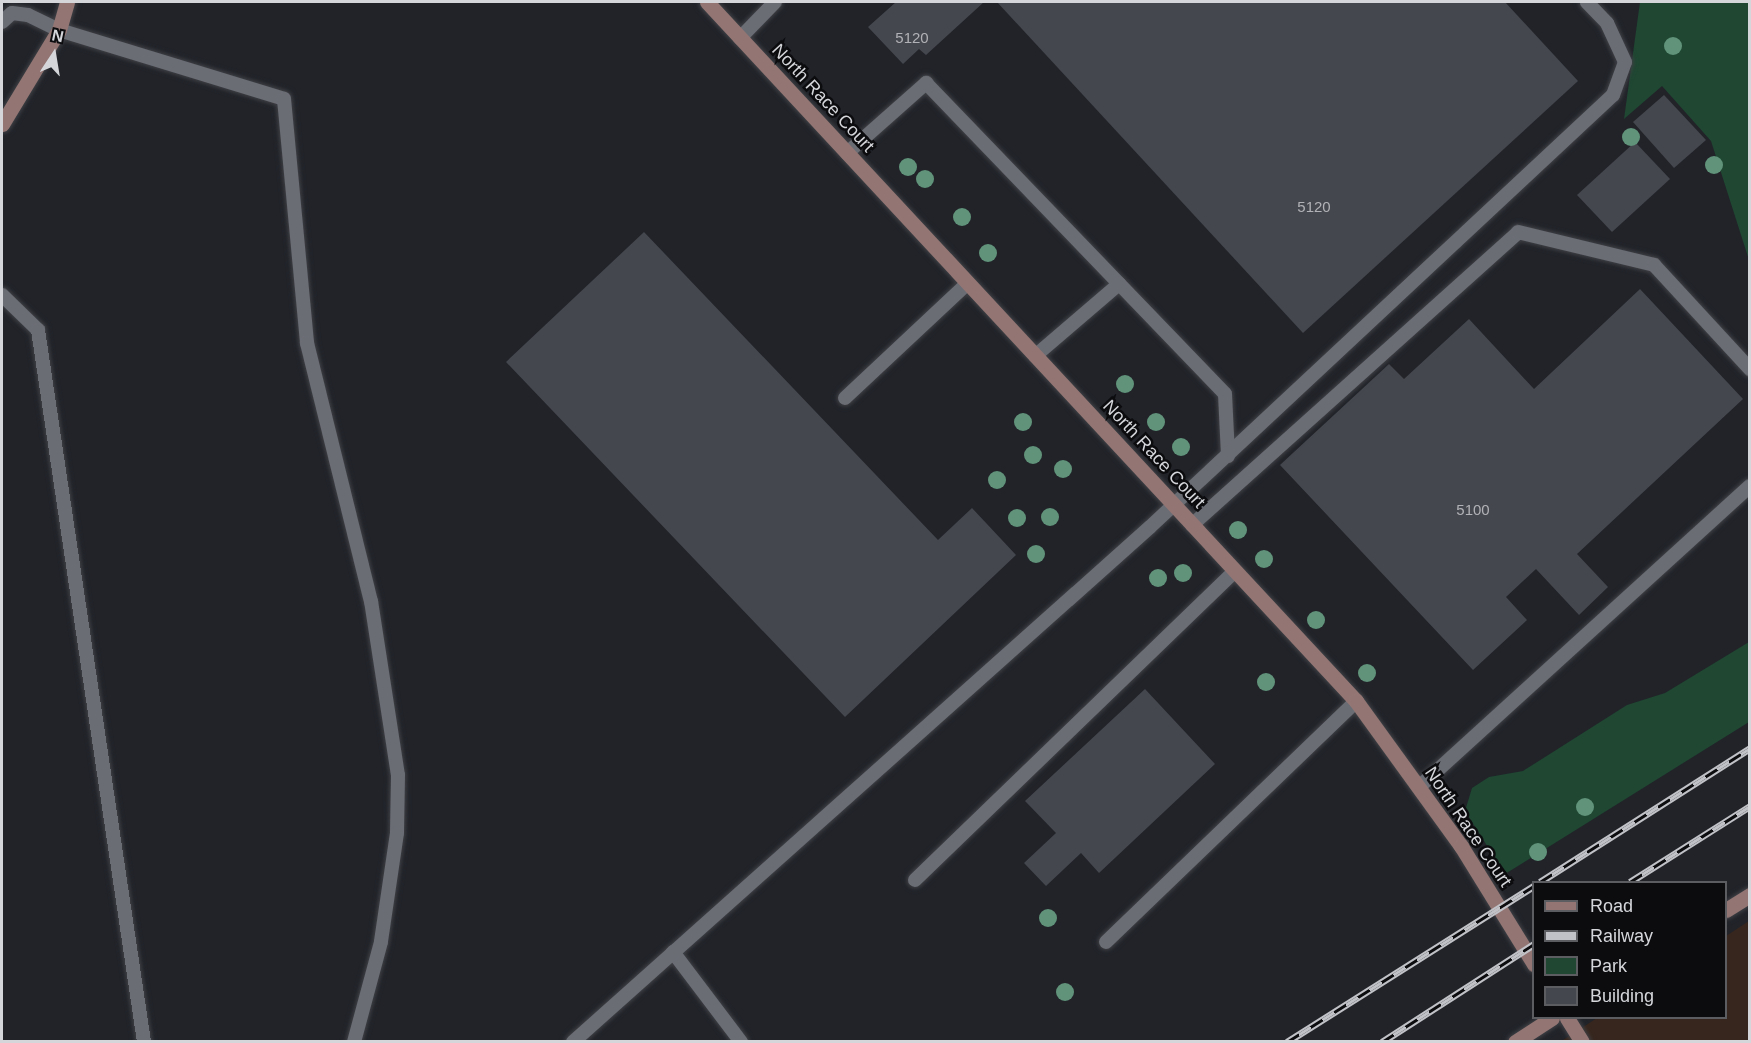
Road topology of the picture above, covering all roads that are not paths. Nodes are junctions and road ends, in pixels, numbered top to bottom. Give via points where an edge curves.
1 (67, 2) edge
2 (707, 2) edge
3 (775, 2) edge
4 (1587, 2) edge
5 (2, 22) edge
6 (59, 30) junction
7 (740, 38) junction
8 (2, 124) edge
9 (847, 153) junction
10 (968, 283) junction
11 (1119, 284) junction
12 (2, 295) edge
13 (1035, 356) junction
14 (1749, 369) edge
15 (844, 398) dead end
16 (1228, 456) junction
17 (1749, 486) edge
18 (1174, 505) junction
19 (1192, 525) junction
20 (1235, 571) junction
21 (1356, 700) junction
22 (1419, 787) junction
23 (915, 880) dead end
24 (1749, 896) edge
25 (1727, 909) edge
26 (1106, 942) dead end
27 (673, 952) junction
28 (1532, 962) edge
29 (1549, 1019) edge
30 (1568, 1019) edge
31 (144, 1041) edge
32 (350, 1041) edge
33 (573, 1041) edge
34 (741, 1041) edge
35 (1515, 1041) edge
36 (1581, 1041) edge

1 - 6 street
2 - 7 street, North Race Court
3 - 7 lane
4 - 16 lane via 1607,23 1625,62 1613,95
5 - 6 lane via 12,13
6 - 8 street
6 - 32 lane via 284,99 307,343 371,601 398,775 397,833 381,942
7 - 9 street, North Race Court
9 - 10 street, North Race Court
9 - 11 lane via 926,83
10 - 13 street, North Race Court
10 - 15 lane
11 - 13 lane
11 - 16 lane via 1225,394
12 - 31 lane via 38,330
13 - 18 street, North Race Court
14 - 19 lane via 1654,265 1518,232
16 - 18 lane
17 - 22 lane
18 - 19 street, North Race Court
18 - 27 lane
19 - 20 street, North Race Court
20 - 21 street, North Race Court
20 - 23 lane
21 - 22 street, North Race Court
21 - 26 lane
22 - 28 street, North Race Court
24 - 25 street
27 - 33 lane
27 - 34 lane
29 - 35 street
30 - 36 street

